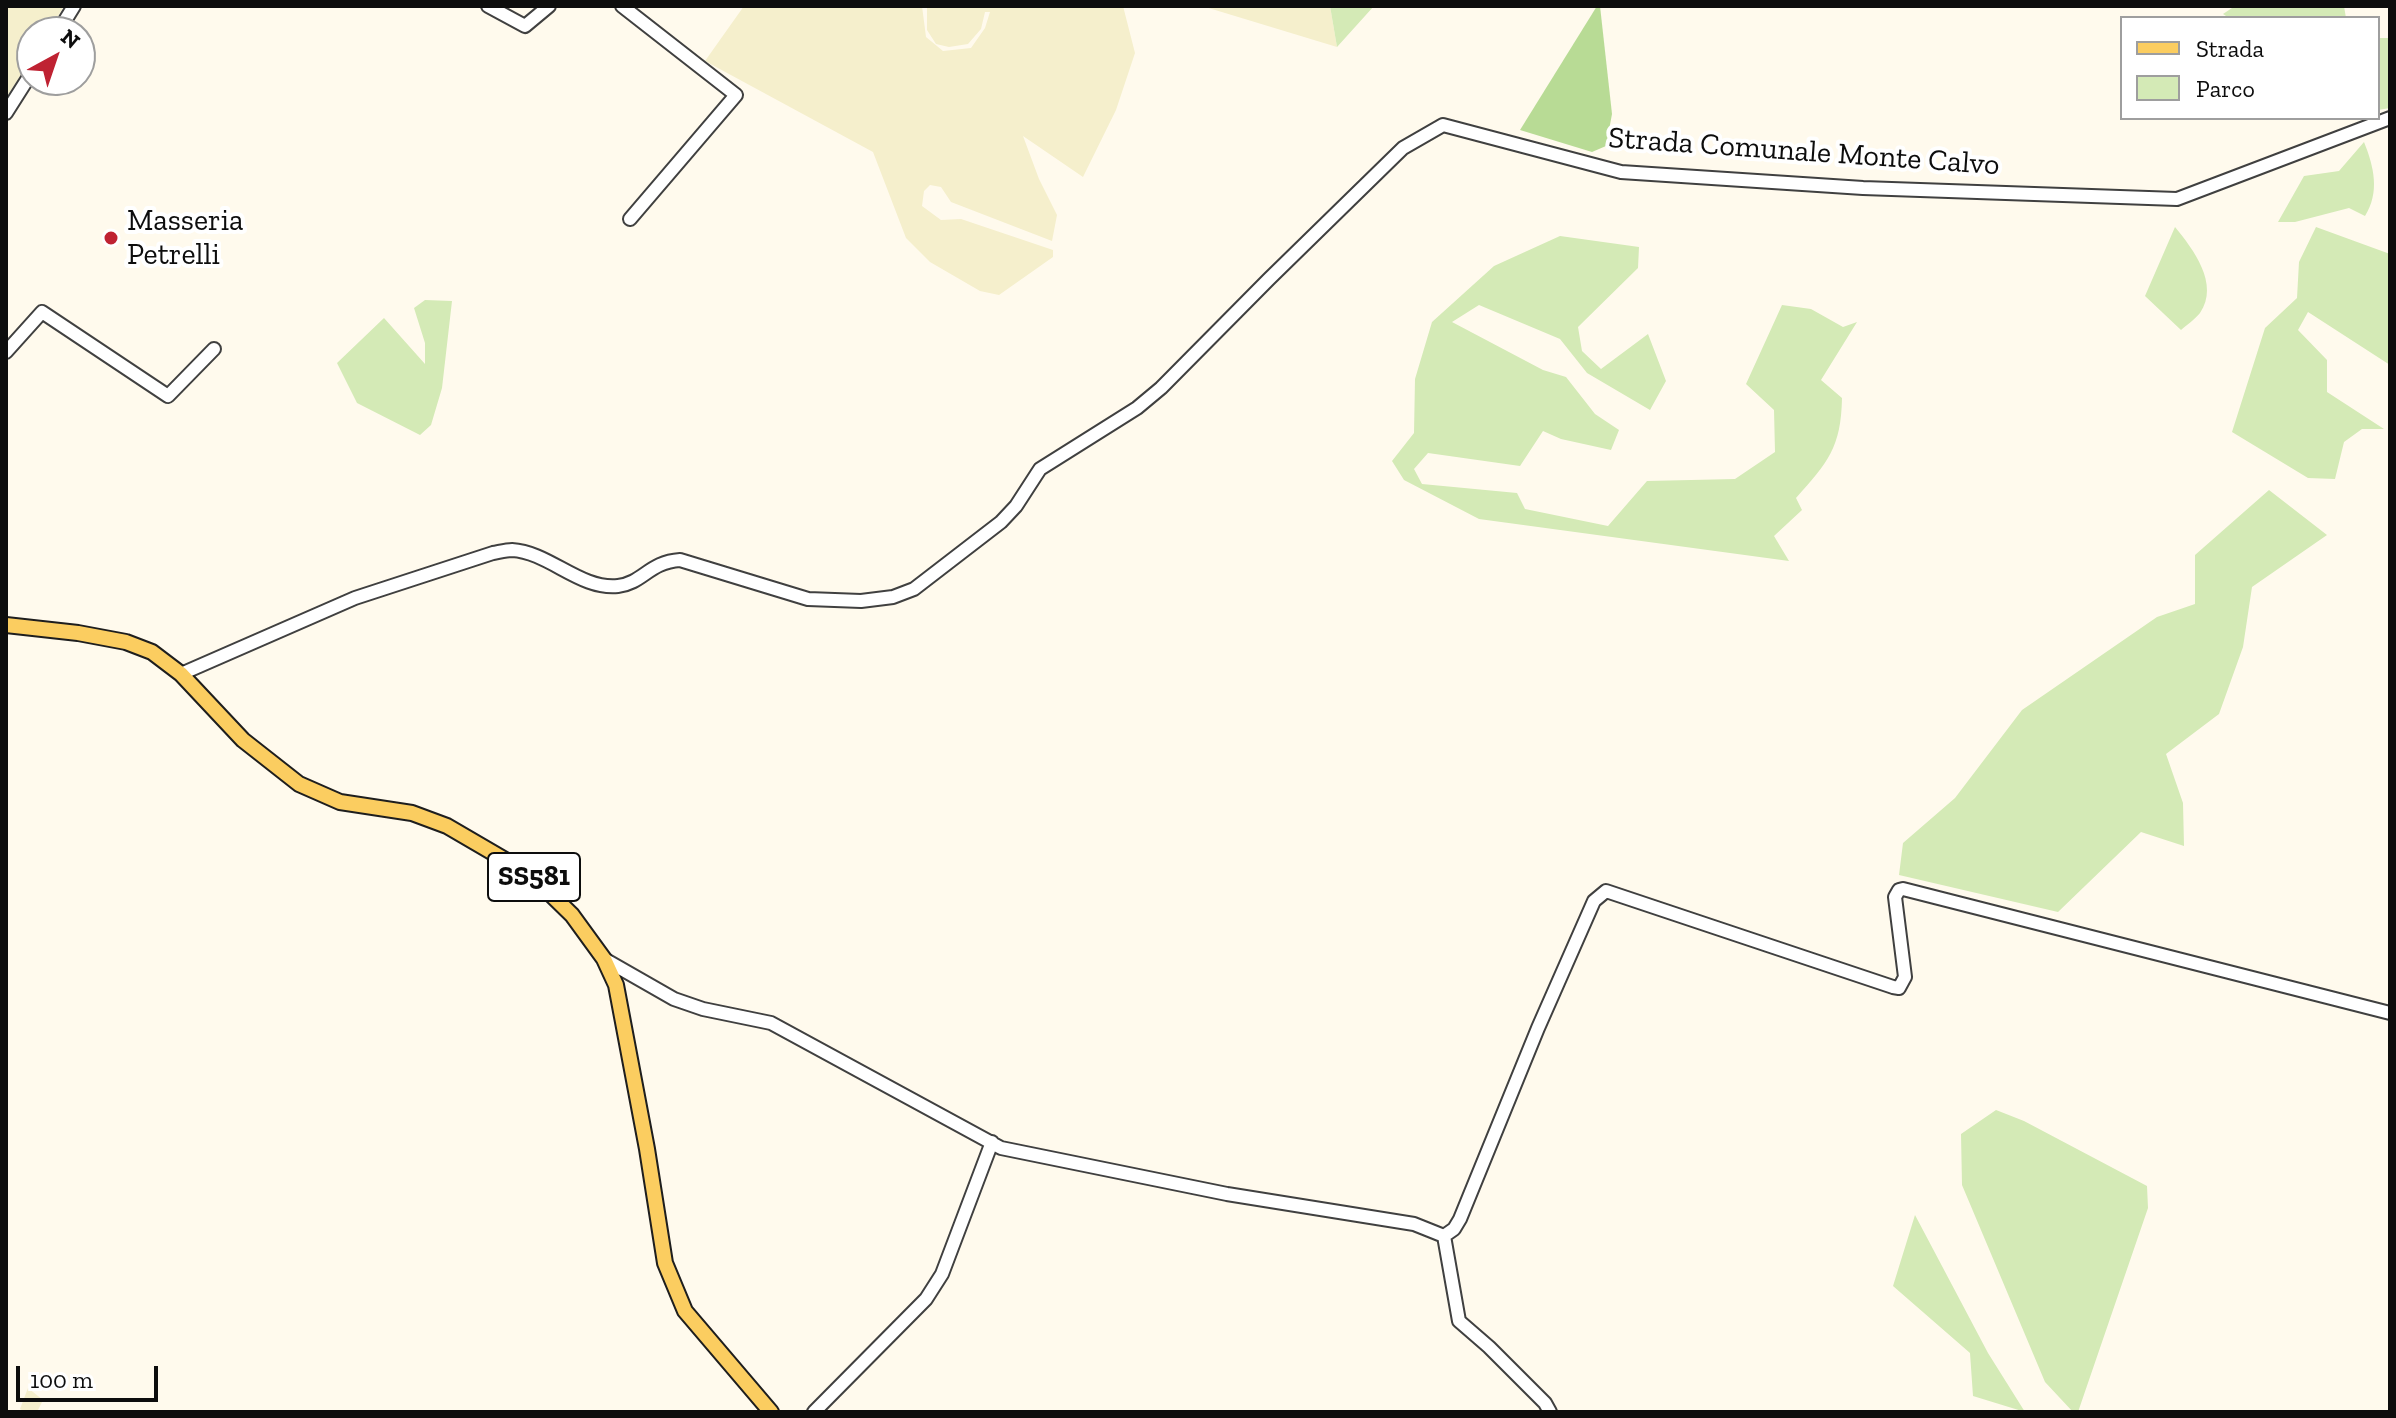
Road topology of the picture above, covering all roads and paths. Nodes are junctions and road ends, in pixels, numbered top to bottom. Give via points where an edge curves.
1 (488, 6) edge
2 (549, 6) edge
3 (622, 6) edge
4 (17, 96) edge
5 (6, 113) edge
6 (2390, 118) edge
7 (630, 219) dead end
8 (214, 349) dead end
9 (6, 352) edge
10 (6, 625) edge
11 (181, 674) junction
12 (604, 959) junction
13 (2390, 1013) edge
14 (992, 1142) junction
15 (1444, 1236) junction
16 (771, 1412) edge
17 (814, 1412) edge
18 (1550, 1412) edge

1 - 2 street via 525,26
3 - 7 street via 736,95
4 - 5 street
6 - 11 street, Strada Comunale Monte Calvo via 2177,199 1863,188 1621,172 1443,125 1403,148 1161,388 1040,469 1001,522 914,589 861,601 808,599 680,560 664,561 617,586 592,582 511,550 355,598
8 - 9 street via 168,396 42,312
10 - 11 main road, SS581 via 126,642 152,652
11 - 12 main road, SS581 via 243,740 299,784 340,802 412,813 447,826 531,875 579,924
12 - 14 street via 674,999 771,1023
12 - 16 main road, SS581 via 625,1028 665,1263 685,1311
13 - 15 street via 1903,889 1895,897 1905,977 1899,988 1606,891 1594,901 1460,1219
14 - 15 street via 1227,1194 1414,1224
14 - 17 street via 942,1274 926,1299
15 - 18 street via 1459,1321

